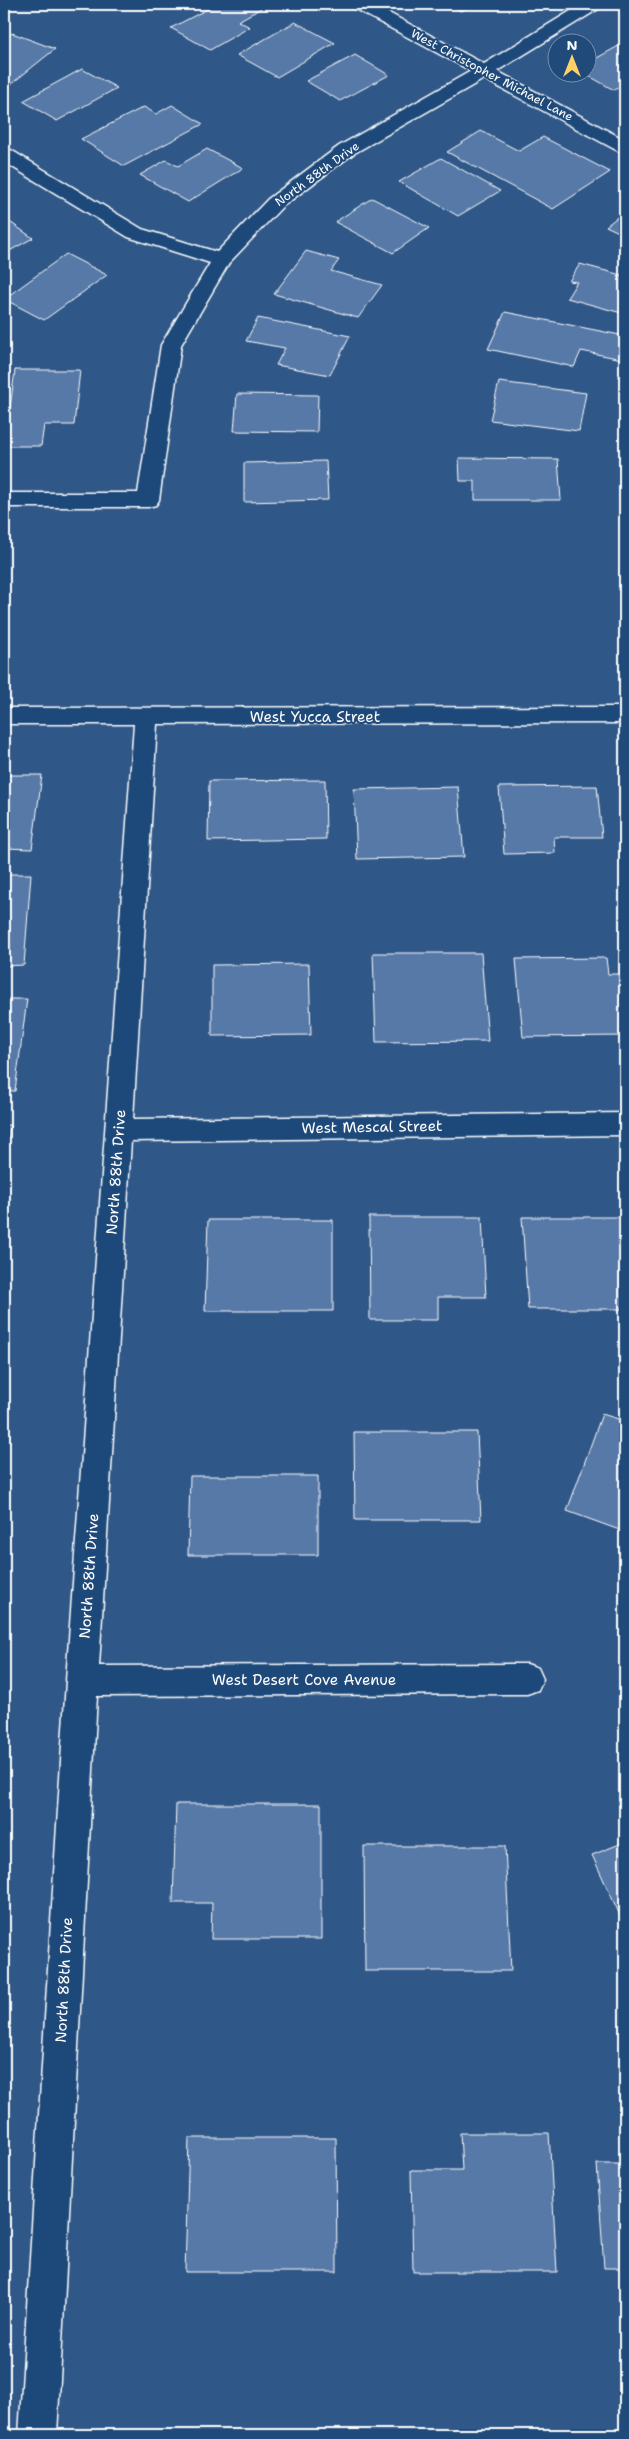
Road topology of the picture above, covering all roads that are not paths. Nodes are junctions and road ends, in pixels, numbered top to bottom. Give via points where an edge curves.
1 (359, 4) edge
2 (594, 4) edge
3 (486, 70) junction
4 (625, 146) edge
5 (4, 154) edge
6 (221, 260) junction
7 (4, 500) edge
8 (625, 715) edge
9 (4, 716) edge
10 (146, 717) junction
11 (625, 1124) edge
12 (119, 1130) junction
13 (527, 1680) dead end
14 (82, 1681) junction
15 (38, 2435) edge

1 - 3 street, West Christopher Michael Lane
2 - 3 street, North 88th Drive
3 - 4 street, West Christopher Michael Lane
3 - 6 street, North 88th Drive via 346,150 275,203
5 - 6 street via 134,232
6 - 7 street, North 88th Drive via 171,345 148,500
8 - 10 street, West Yucca Street
9 - 10 street, West Yucca Street
10 - 12 street, North 88th Drive
11 - 12 street, West Mescal Street
12 - 14 street, North 88th Drive
13 - 14 street, West Desert Cove Avenue
14 - 15 street, North 88th Drive

